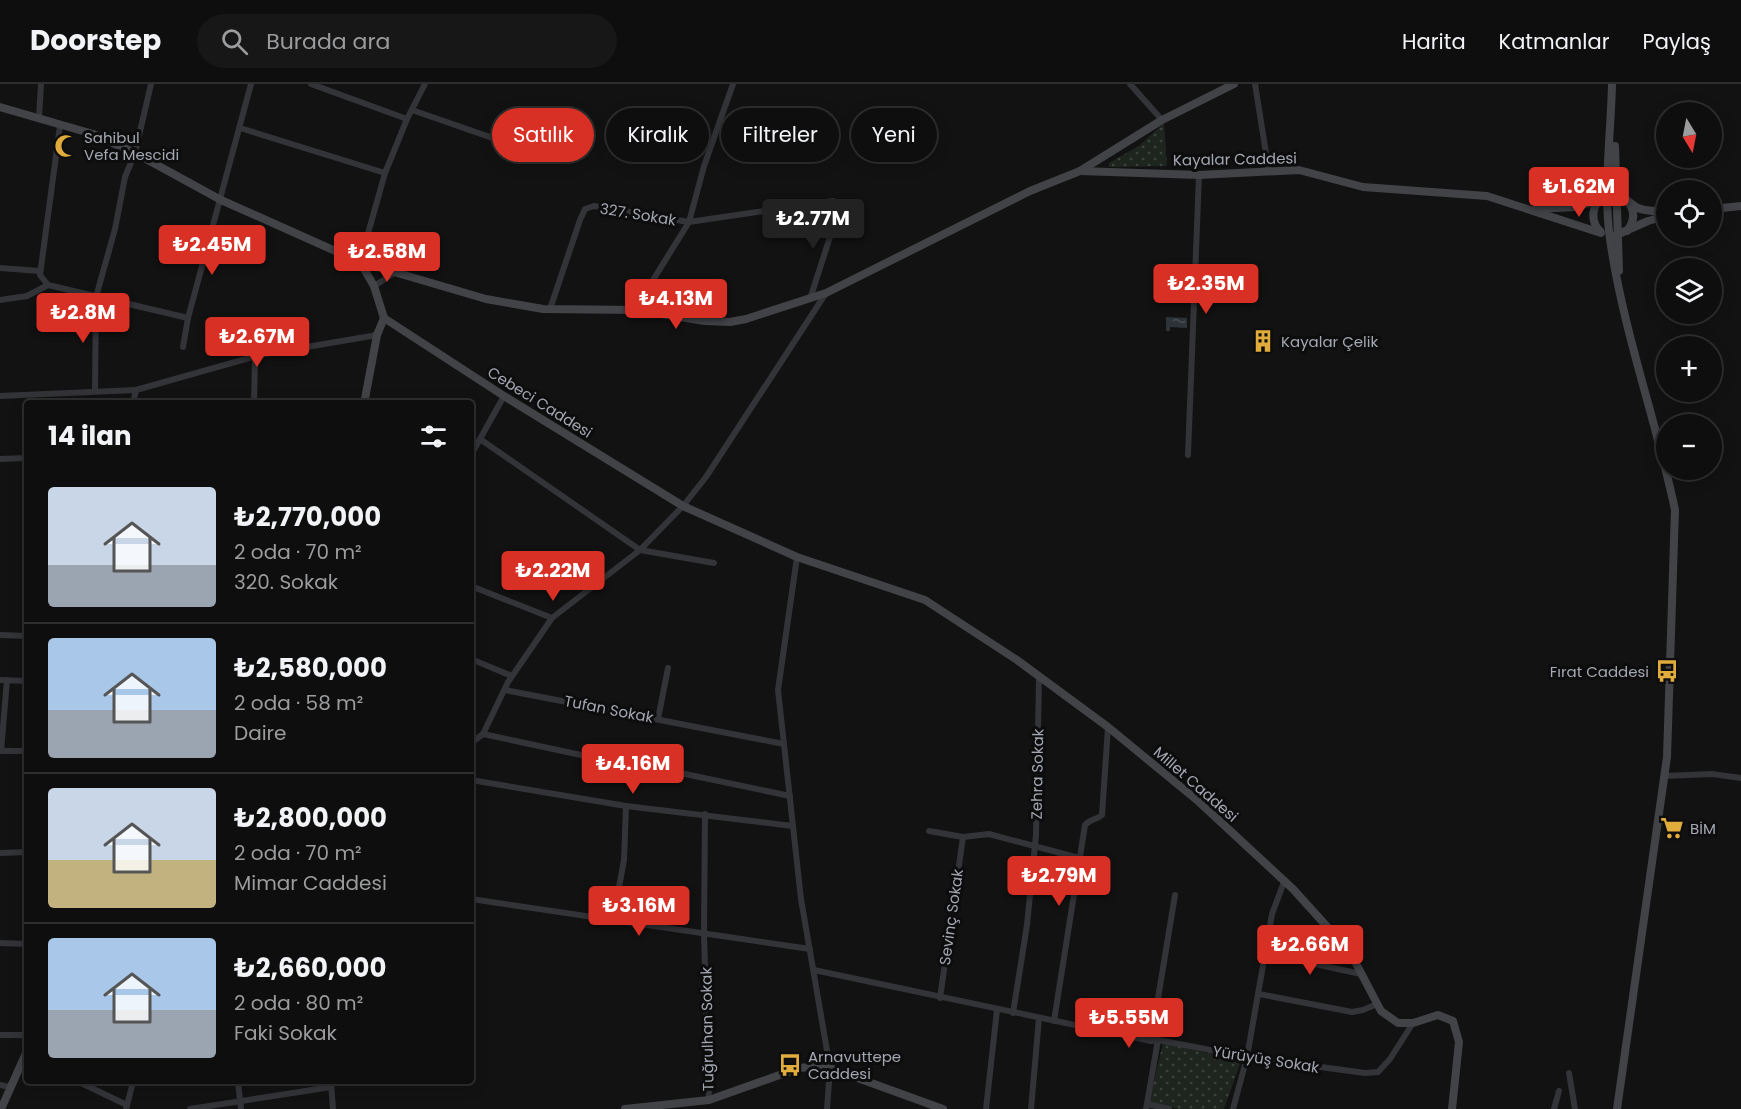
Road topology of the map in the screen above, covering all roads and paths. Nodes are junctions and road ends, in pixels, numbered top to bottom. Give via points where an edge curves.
1 (41, 84) edge
2 (151, 84) edge
3 (252, 84) edge
4 (311, 84) edge
5 (425, 84) edge
6 (733, 84) edge
7 (1130, 84) edge
8 (1234, 84) edge
9 (1255, 84) edge
10 (1613, 84) edge
11 (0, 107) edge
12 (412, 110) junction
13 (39, 118) junction
14 (407, 119) junction
15 (1162, 120) junction
16 (60, 126) junction
17 (240, 128) junction
18 (492, 138) edge
19 (135, 153) junction
20 (1080, 171) junction
21 (1269, 172) junction
22 (385, 173) junction
23 (1199, 175) junction
24 (1609, 197) junction
25 (221, 200) junction
26 (1626, 200) junction
27 (1741, 206) edge
28 (1722, 208) edge
29 (1530, 209) junction
30 (1656, 211) edge
31 (1656, 219) edge
32 (689, 222) junction
33 (1614, 234) junction
34 (360, 262) junction
35 (0, 268) edge
36 (39, 271) junction
37 (396, 271) junction
38 (48, 285) junction
39 (374, 286) junction
40 (826, 293) junction
41 (96, 297) junction
42 (810, 299) junction
43 (0, 300) edge
44 (550, 309) junction
45 (628, 310) junction
46 (188, 318) junction
47 (384, 318) junction
48 (376, 335) junction
49 (183, 347) dead end
50 (255, 357) junction
51 (135, 390) junction
52 (95, 391) junction
53 (0, 396) edge
54 (504, 396) junction
55 (134, 400) edge
56 (254, 400) edge
57 (365, 400) edge
58 (480, 439) junction
59 (474, 450) edge
60 (1188, 455) dead end
61 (24, 458) edge
62 (0, 459) edge
63 (683, 506) junction
64 (640, 550) junction
65 (797, 557) junction
66 (714, 563) dead end
67 (474, 587) edge
68 (552, 618) junction
69 (0, 636) edge
70 (24, 636) edge
71 (474, 660) edge
72 (668, 668) dead end
73 (512, 676) junction
74 (1039, 678) junction
75 (4, 680) edge
76 (24, 681) edge
77 (505, 690) junction
78 (658, 719) junction
79 (1108, 727) junction
80 (483, 734) junction
81 (474, 741) edge
82 (784, 744) junction
83 (1, 751) edge
84 (24, 751) edge
85 (1664, 776) junction
86 (1741, 778) edge
87 (474, 781) edge
88 (790, 796) junction
89 (626, 806) junction
90 (705, 814) junction
91 (793, 826) junction
92 (929, 831) dead end
93 (963, 837) junction
94 (1035, 845) junction
95 (24, 852) edge
96 (0, 853) edge
97 (1079, 858) junction
98 (1284, 882) junction
99 (1175, 896) dead end
100 (474, 899) edge
101 (613, 920) junction
102 (704, 934) junction
103 (0, 943) edge
104 (24, 944) edge
105 (810, 949) junction
106 (1264, 953) junction
107 (813, 970) junction
108 (1361, 974) junction
109 (1259, 994) junction
110 (940, 998) junction
111 (1377, 1004) junction
112 (997, 1010) junction
113 (1012, 1013) junction
114 (1039, 1018) junction
115 (1054, 1022) junction
116 (1413, 1023) junction
117 (0, 1035) edge
118 (24, 1035) edge
119 (1154, 1041) junction
120 (1246, 1057) junction
121 (24, 1059) edge
122 (831, 1068) junction
123 (1569, 1073) dead end
124 (83, 1084) edge
125 (132, 1084) edge
126 (238, 1084) edge
127 (331, 1084) edge
128 (5, 1086) edge
129 (1559, 1091) dead end
130 (709, 1100) junction
131 (241, 1106) edge
132 (687, 1106) edge
133 (1146, 1106) edge
134 (126, 1107) edge
135 (1, 1109) edge
136 (190, 1109) edge
137 (333, 1109) edge
138 (625, 1109) edge
139 (827, 1109) edge
140 (943, 1109) edge
141 (986, 1109) edge
142 (1031, 1109) edge
143 (1169, 1109) edge
144 (1233, 1109) edge
145 (1452, 1109) edge
146 (1554, 1109) edge
147 (1575, 1109) edge
148 (1617, 1109) edge

1 - 13 street
2 - 19 street
3 - 17 street
4 - 14 street
5 - 12 street
6 - 32 street
7 - 15 street
8 - 15 street
9 - 21 street
10 - 24 street
11 - 13 street
12 - 14 street
12 - 18 street
13 - 16 street
14 - 22 street
15 - 20 street
16 - 19 street via 93,134
16 - 36 street
17 - 22 street
17 - 25 street
19 - 25 street
19 - 41 street via 125,177 116,229
20 - 23 street, Kayalar Caddesi
20 - 40 street via 1030,191
21 - 23 street, Kayalar Caddesi
21 - 29 street, Kayalar Caddesi via 1299,170 1363,187 1487,196
22 - 34 street
23 - 60 street
24 - 26 street
24 - 29 street via 1575,207
24 - 33 street
24 - 33 street via 1596,204 1592,216 1596,229
25 - 34 street
25 - 46 street
26 - 30 street via 1644,210
26 - 33 street via 1634,219
27 - 28 street
29 - 33 street, Kayalar Caddesi
31 - 33 street
32 - 42 street via 826,201 839,204
32 - 44 street, 327. Sokak via 594,206 585,209
32 - 45 street via 653,280
33 - 85 street via 1619,298 1675,510
34 - 37 street
34 - 39 street
35 - 36 street
36 - 38 street
37 - 39 street
37 - 44 street via 486,299
38 - 41 street
38 - 43 street via 27,296
39 - 47 street
40 - 42 street
40 - 63 street
41 - 46 street
41 - 52 street
42 - 45 street via 730,322
44 - 45 street
46 - 49 street
47 - 48 street
47 - 54 street, Cebeci Caddesi
48 - 50 street
48 - 57 street
50 - 51 street
50 - 56 street
51 - 52 street
51 - 55 street
52 - 53 street
54 - 58 street
54 - 63 street, Cebeci Caddesi
58 - 59 street
58 - 64 street
61 - 62 street
63 - 64 street
63 - 65 street, Cebeci Caddesi
64 - 66 street
64 - 68 street
65 - 74 street, Millet Caddesi via 925,600
65 - 82 street via 778,690
67 - 68 street
68 - 73 street
69 - 70 street
71 - 73 street
72 - 78 street
73 - 77 street
74 - 79 street, Millet Caddesi
74 - 94 street, Zehra Sokak
75 - 76 street
75 - 83 street
77 - 78 street, Tufan Sokak
77 - 80 street
78 - 82 street, Tufan Sokak
79 - 97 street via 1102,815 1085,825
79 - 98 street, Millet Caddesi via 1198,801
80 - 81 street
80 - 88 street
82 - 88 street
83 - 84 street
85 - 86 street via 1712,774
85 - 148 street
87 - 89 street
88 - 91 street
89 - 90 street
89 - 101 street via 624,860
90 - 91 street
90 - 102 street, Tuğrulhan Sokak
91 - 105 street
92 - 93 street
93 - 94 street via 989,834
93 - 110 street, Sevinç Sokak
94 - 97 street
94 - 113 street, Zehra Sokak
95 - 96 street
97 - 115 street
98 - 106 street
98 - 108 street, Millet Caddesi via 1350,952
99 - 119 street
100 - 101 street
101 - 102 street
102 - 105 street
102 - 130 street, Tuğrulhan Sokak
103 - 104 street
105 - 107 street
106 - 108 street
106 - 109 street
107 - 110 street, Yürüyüş Sokak
107 - 122 street
108 - 111 street, Millet Caddesi
109 - 111 street via 1352,1012
109 - 120 street
110 - 112 street, Yürüyüş Sokak
111 - 116 street, Millet Caddesi via 1398,1023
112 - 113 street, Yürüyüş Sokak
112 - 141 street
113 - 114 street, Yürüyüş Sokak
114 - 115 street, Yürüyüş Sokak
114 - 142 street
115 - 119 street, Yürüyüş Sokak
116 - 120 street, Yürüyüş Sokak via 1378,1072
116 - 145 street via 1438,1015 1453,1022 1459,1042
117 - 118 street
119 - 120 street, Yürüyüş Sokak
119 - 133 street
120 - 144 street
121 - 128 street
122 - 130 street via 799,1068
122 - 139 street
122 - 140 street
123 - 147 street
124 - 134 street
125 - 134 street
126 - 131 street
127 - 131 street
127 - 137 street
128 - 135 street
129 - 146 street
130 - 132 street
131 - 136 street
132 - 138 street
133 - 143 street

